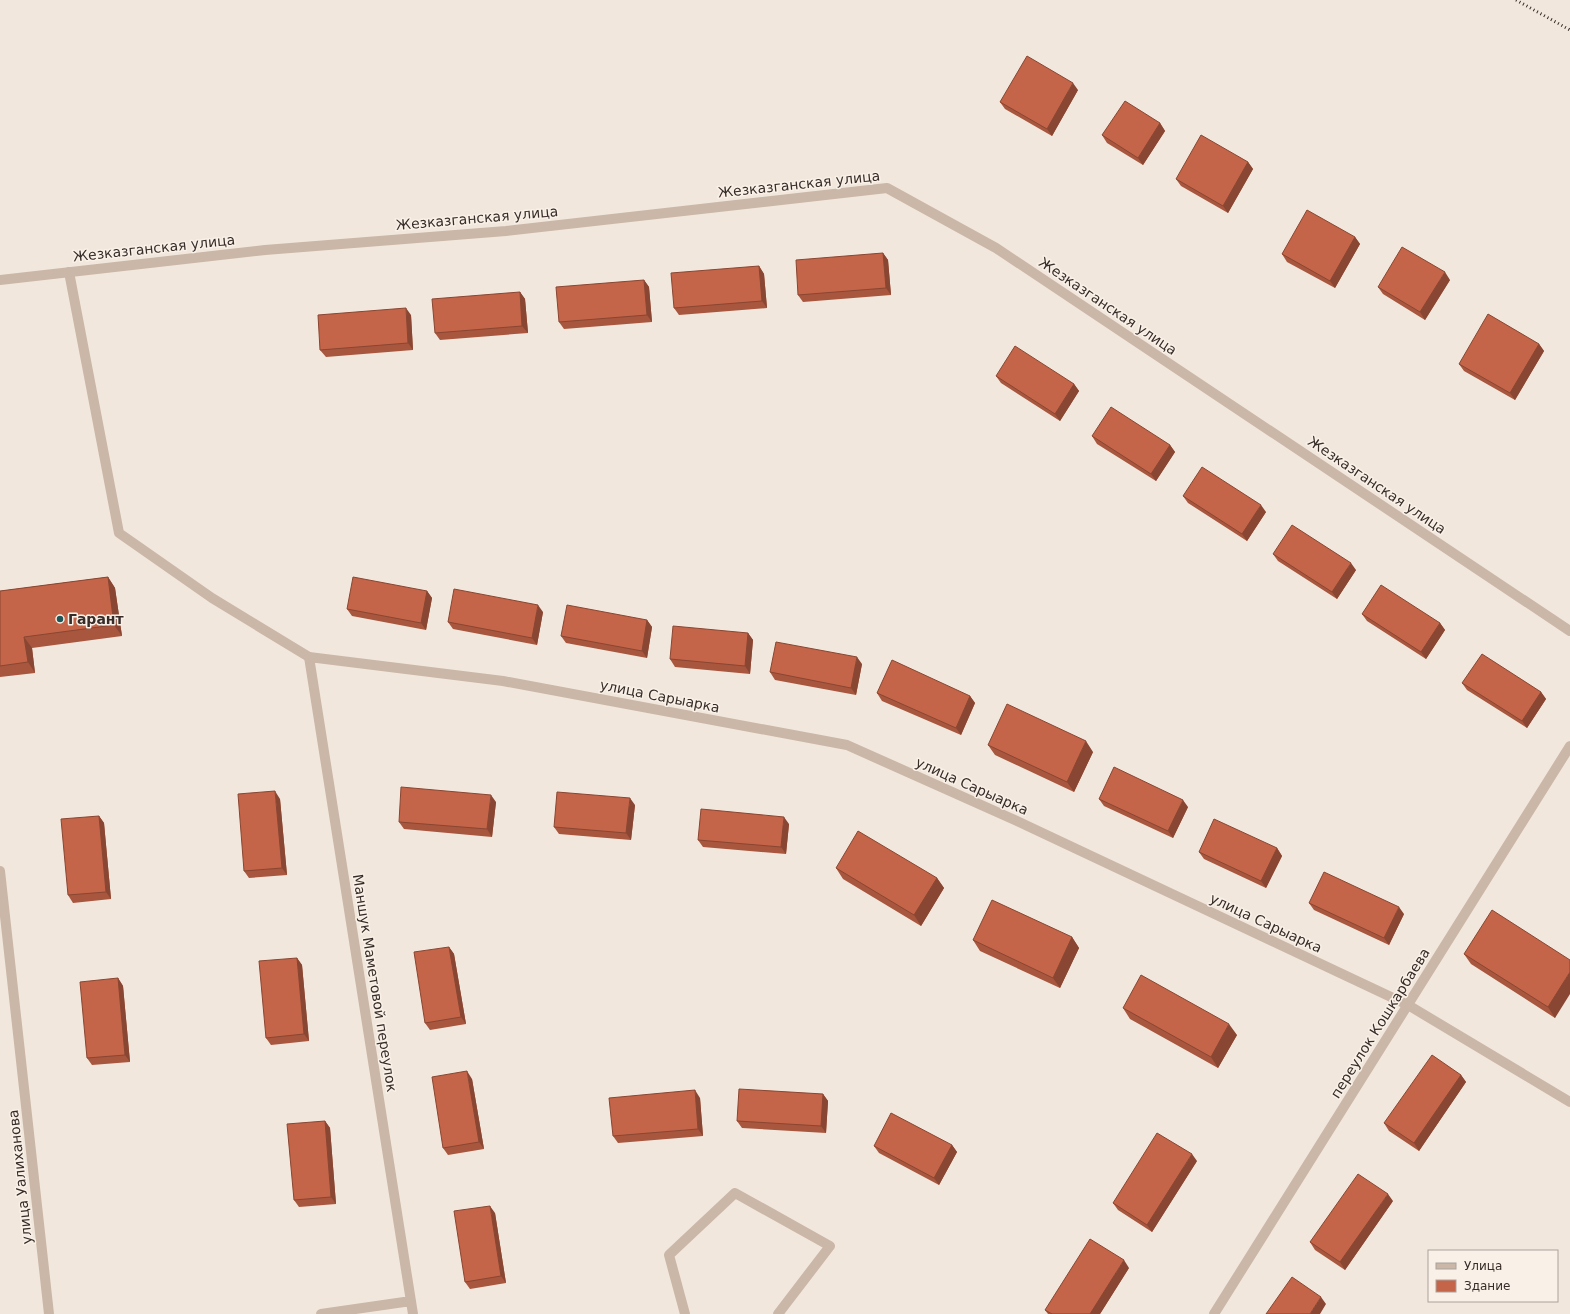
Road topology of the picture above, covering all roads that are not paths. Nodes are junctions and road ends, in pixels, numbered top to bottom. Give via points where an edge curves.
1 (69, 272) junction
2 (0, 280) edge
3 (1570, 631) edge
4 (309, 657) junction
5 (1570, 746) edge
6 (0, 871) edge
7 (1408, 1005) junction
8 (1570, 1102) edge
9 (411, 1301) junction
10 (49, 1314) edge
11 (321, 1314) edge
12 (413, 1314) edge
13 (685, 1314) edge
14 (778, 1314) edge
15 (1214, 1314) edge

1 - 2 street, Жезказганская улица
1 - 3 street, Жезказганская улица via 265,250 506,231 887,188 996,248
1 - 4 street via 119,533 212,598
4 - 7 street, улица Сарыарка via 503,680 847,745 1017,821
4 - 9 street, Маншук Маметовой переулок
5 - 7 street, переулок Кошкарбаева
6 - 10 street, улица Уалиханова
7 - 8 street, улица Сарыарка
7 - 15 street, переулок Кошкарбаева
9 - 11 street
9 - 12 street, Маншук Маметовой переулок
13 - 14 street via 669,1255 735,1193 830,1246

